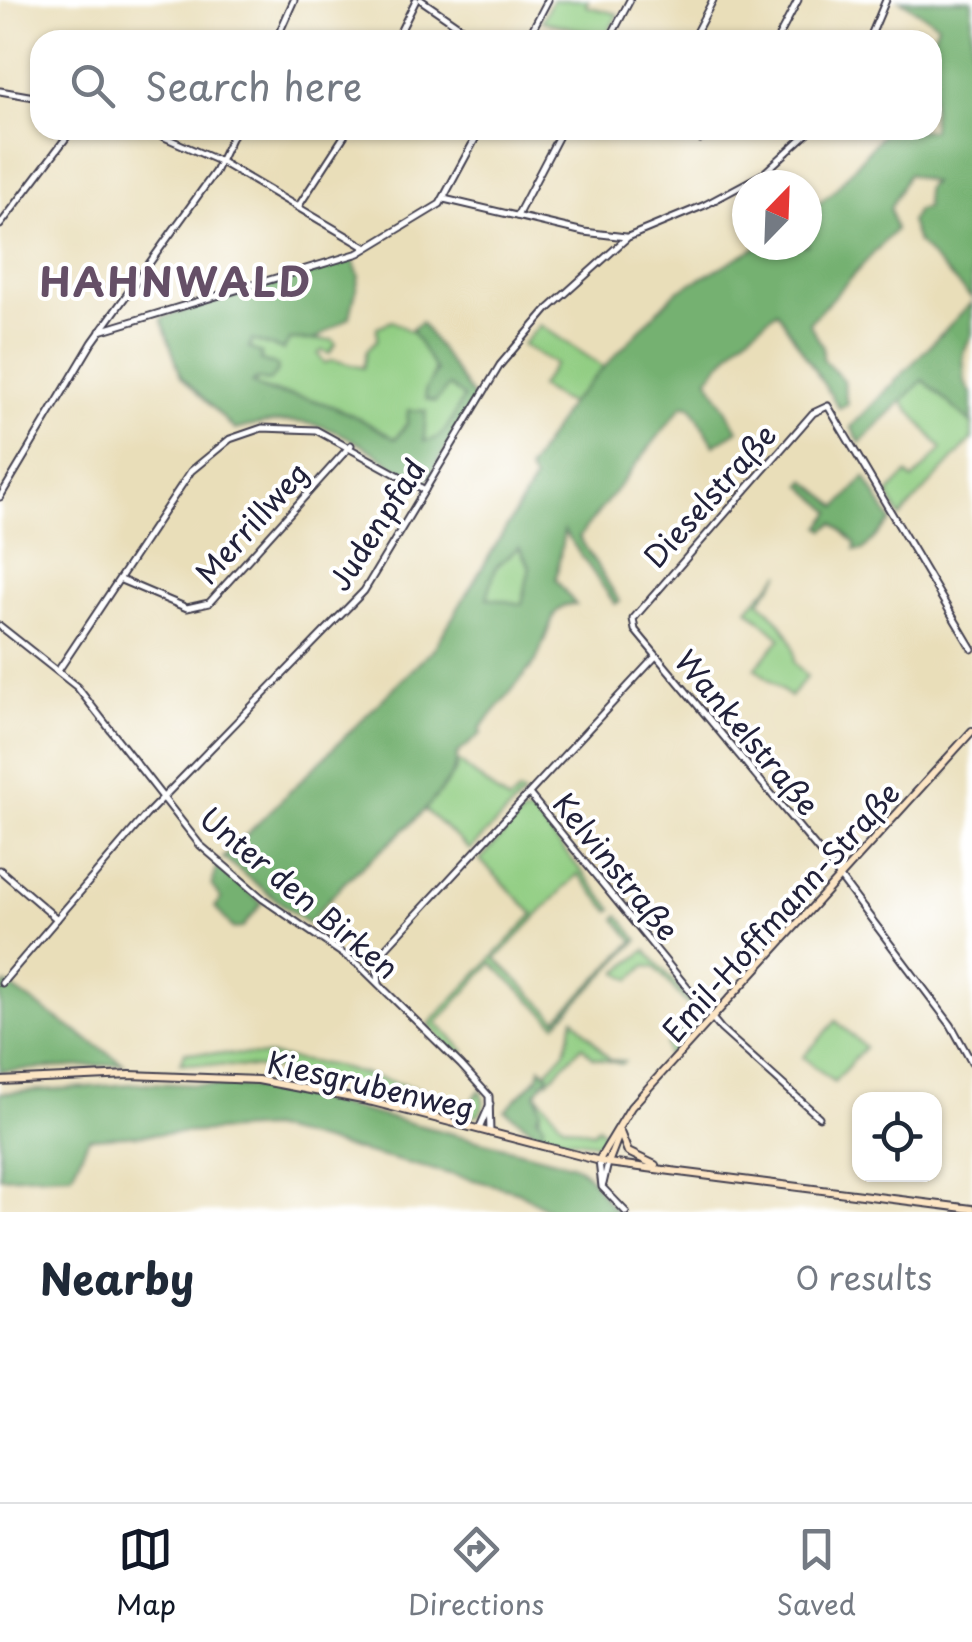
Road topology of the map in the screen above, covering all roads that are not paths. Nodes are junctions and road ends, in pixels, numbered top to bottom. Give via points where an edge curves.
1 (294, 0) edge
2 (418, 0) edge
3 (548, 0) edge
4 (630, 0) edge
5 (714, 0) edge
6 (798, 0) edge
7 (886, 0) edge
8 (280, 30) edge
9 (402, 30) edge
10 (464, 30) edge
11 (533, 30) edge
12 (614, 30) edge
13 (698, 30) edge
14 (782, 30) edge
15 (873, 30) edge
16 (0, 91) edge
17 (30, 96) edge
18 (64, 140) edge
19 (170, 140) edge
20 (230, 140) edge
21 (341, 140) edge
22 (475, 140) edge
23 (557, 140) edge
24 (800, 140) edge
25 (220, 162) junction
26 (444, 199) junction
27 (298, 206) junction
28 (517, 216) junction
29 (0, 225) edge
30 (628, 237) junction
31 (367, 248) junction
32 (100, 331) junction
33 (350, 445) junction
34 (425, 490) junction
35 (0, 497) edge
36 (120, 579) junction
37 (632, 622) joint
38 (0, 626) edge
39 (972, 649) edge
40 (656, 656) junction
41 (58, 671) junction
42 (972, 731) edge
43 (530, 795) junction
44 (163, 800) junction
45 (0, 870) edge
46 (840, 878) junction
47 (57, 919) junction
48 (2, 982) edge
49 (380, 985) junction
50 (712, 1019) junction
51 (972, 1063) edge
52 (0, 1081) edge
53 (490, 1104) junction
54 (820, 1117) dead end
55 (621, 1121) junction
56 (478, 1130) junction
57 (620, 1132) junction
58 (490, 1134) junction
59 (604, 1162) junction
60 (670, 1170) junction
61 (972, 1209) edge
62 (626, 1212) edge

1 - 8 street
2 - 9 street
2 - 10 street
3 - 11 street
4 - 12 street
5 - 13 street
6 - 14 street
7 - 15 street
16 - 17 street
18 - 29 street
19 - 25 street
20 - 25 street
21 - 27 street
22 - 26 street
23 - 28 street
24 - 30 street, Judenpfad via 763,174
25 - 27 street
25 - 32 street
26 - 28 street
26 - 31 street
27 - 31 street
28 - 30 street
30 - 34 street, Judenpfad via 516,346
31 - 32 street
32 - 35 street
33 - 34 street
33 - 36 street via 316,430 282,426 219,445 191,472
33 - 36 street, Merrillweg via 208,603 188,608
34 - 44 street, Judenpfad via 364,591
36 - 41 street
37 - 39 street, Dieselstraße via 637,608 813,413 828,406
37 - 40 street, Wankelstraße
38 - 41 street, Unter den Birken
40 - 43 street, Kelvinstraße
40 - 46 street, Wankelstraße
41 - 44 street, Unter den Birken
42 - 46 main road, Emil-Hoffmann-Straße
43 - 49 street via 382,952
43 - 50 street, Kelvinstraße
44 - 47 street, Judenpfad
44 - 49 street, Unter den Birken via 235,875
45 - 47 street
46 - 50 main road, Emil-Hoffmann-Straße
46 - 51 street, Wankelstraße
47 - 48 street, Judenpfad
49 - 53 street, Unter den Birken via 484,1089
50 - 54 street, Kelvinstraße
50 - 55 main road, Emil-Hoffmann-Straße
52 - 56 main road, Kiesgrubenweg via 130,1075 258,1080
53 - 56 street
53 - 58 street
55 - 57 main road
55 - 59 main road, Emil-Hoffmann-Straße
56 - 58 main road, Kiesgrubenweg
57 - 59 main road
57 - 60 main road via 634,1158
58 - 59 main road, Kiesgrubenweg
59 - 60 main road, Kiesgrubenweg
59 - 62 street via 602,1187
60 - 61 main road, Kiesgrubenweg

